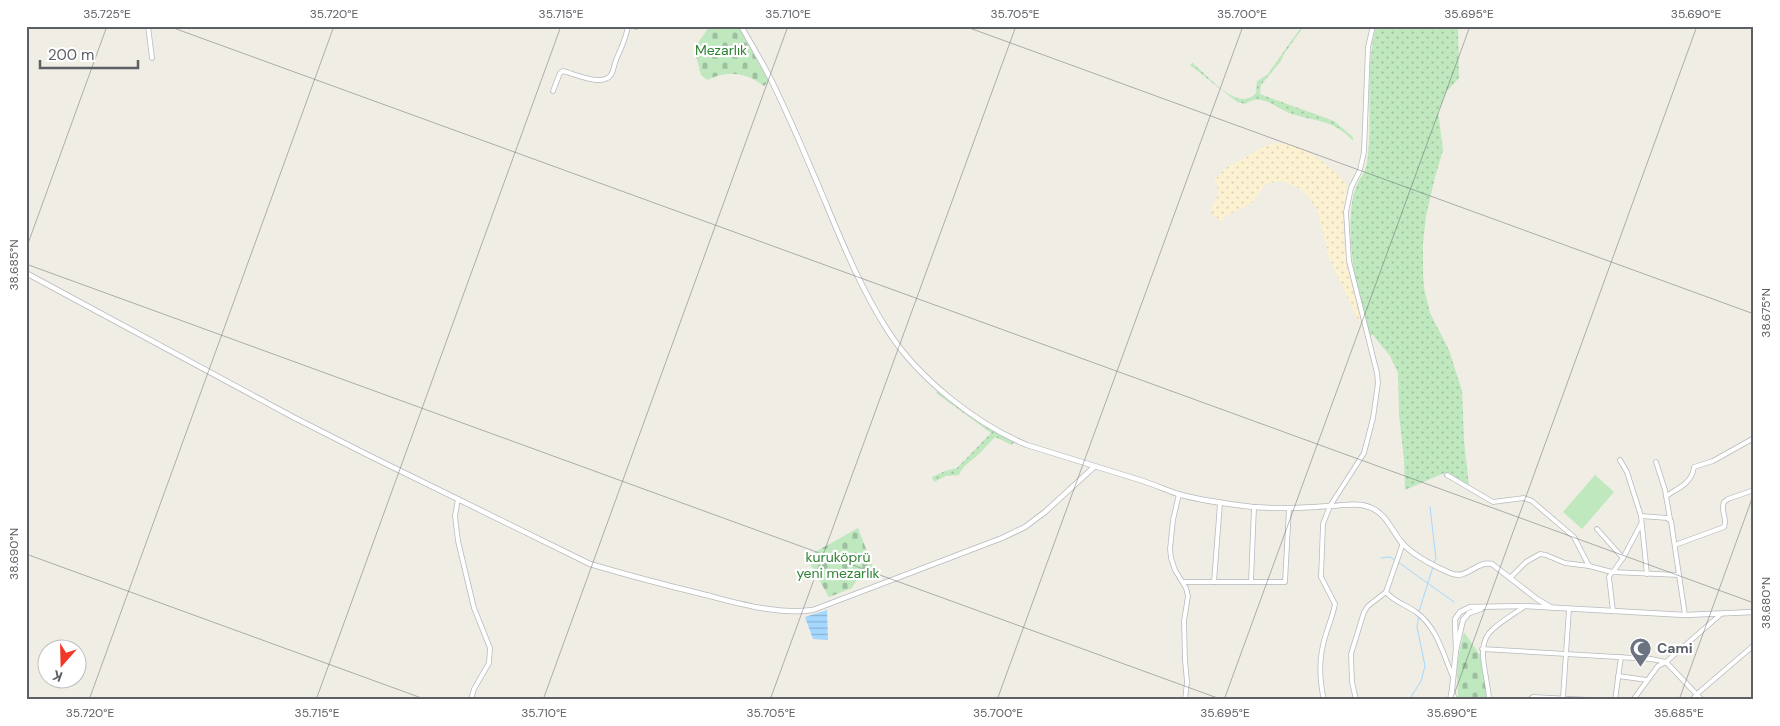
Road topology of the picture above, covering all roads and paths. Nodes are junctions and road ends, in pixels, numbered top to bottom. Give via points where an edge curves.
1 (148, 26) edge
2 (628, 26) edge
3 (742, 26) edge
4 (1373, 26) edge
5 (152, 58) dead end
6 (553, 91) dead end
7 (26, 273) edge
8 (1754, 438) edge
9 (1620, 460) dead end
10 (1656, 462) dead end
11 (1094, 467) junction
12 (1448, 475) dead end
13 (1754, 490) edge
14 (1179, 494) junction
15 (1666, 496) junction
16 (458, 499) junction
17 (1220, 503) junction
18 (1330, 506) junction
19 (1254, 507) junction
20 (1290, 508) junction
21 (1641, 516) junction
22 (1670, 519) junction
23 (1641, 523) junction
24 (1597, 529) dead end
25 (1403, 543) junction
26 (1675, 545) junction
27 (1623, 558) junction
28 (1589, 566) junction
29 (1612, 572) junction
30 (1647, 574) junction
31 (1679, 575) junction
32 (1511, 577) junction
33 (1183, 582) junction
34 (1214, 582) junction
35 (1251, 582) junction
36 (1386, 592) junction
37 (1525, 606) junction
38 (1552, 608) junction
39 (1569, 609) junction
40 (1613, 611) junction
41 (1754, 612) edge
42 (1721, 614) junction
43 (1685, 615) junction
44 (1753, 646) edge
45 (1482, 649) junction
46 (1565, 654) junction
47 (1621, 657) junction
48 (1666, 662) junction
49 (1618, 676) junction
50 (1453, 677) junction
51 (1647, 680) junction
52 (1452, 690) junction
53 (1697, 694) junction
54 (1563, 697) junction
55 (1547, 699) edge
56 (471, 700) edge
57 (1186, 700) edge
58 (1324, 700) edge
59 (1356, 700) edge
60 (1450, 700) edge
61 (1455, 700) edge
62 (1489, 700) edge
63 (1529, 700) edge
64 (1591, 700) edge
65 (1615, 700) edge
66 (1633, 700) edge
67 (1692, 700) edge
68 (1702, 700) edge

1 - 5 street
2 - 6 street via 623,47 608,78 600,81 562,71
3 - 11 street via 776,88 857,274 888,332 905,354 954,401 1004,435
4 - 18 street via 1368,46 1364,152 1346,212 1354,283 1378,383 1364,452
7 - 16 street via 293,417
8 - 15 street via 1713,461 1694,467 1686,484
9 - 21 street
10 - 15 street
11 - 14 street
11 - 16 street via 1025,527 813,610 796,612 741,604 590,564
12 - 28 street via 1493,502 1524,498 1532,501 1574,537
13 - 26 street via 1724,502 1724,527
14 - 17 street
14 - 33 street via 1170,549 1175,570
15 - 22 street
16 - 56 street via 458,541 474,608 490,648 488,663
17 - 19 street
17 - 34 street
18 - 20 street
18 - 25 street via 1363,505 1378,512
18 - 58 street via 1323,524 1321,577 1335,604 1321,665 1320,686
19 - 20 street
19 - 35 street
20 - 35 street via 1285,582
21 - 22 street
21 - 23 street
22 - 26 street
23 - 27 street
23 - 30 street
24 - 27 street
25 - 32 street via 1415,554 1452,574 1465,574 1480,564 1488,563
25 - 36 street
26 - 31 street
27 - 29 street
28 - 29 street
28 - 32 street via 1565,563 1540,554
29 - 30 street
29 - 40 street via 1609,577
30 - 31 street
31 - 43 street
32 - 38 street
33 - 34 street
33 - 57 street via 1188,596 1184,621
34 - 35 street
36 - 50 street via 1423,618 1438,638
36 - 59 street via 1364,612 1351,654
37 - 38 street
37 - 45 street via 1491,630
37 - 50 street via 1491,606 1465,616
38 - 39 street
39 - 40 street
39 - 46 street
40 - 43 street
41 - 42 street
42 - 43 street
42 - 48 street
44 - 53 street
45 - 46 street
45 - 62 street
46 - 47 street
46 - 54 street
47 - 48 street
47 - 49 street
48 - 51 street via 1658,666
48 - 53 street
49 - 51 street
49 - 65 street
50 - 52 street
51 - 66 street
52 - 60 street
52 - 61 street
53 - 67 street
53 - 68 street
54 - 55 street
54 - 64 street
55 - 63 street via 1533,697

